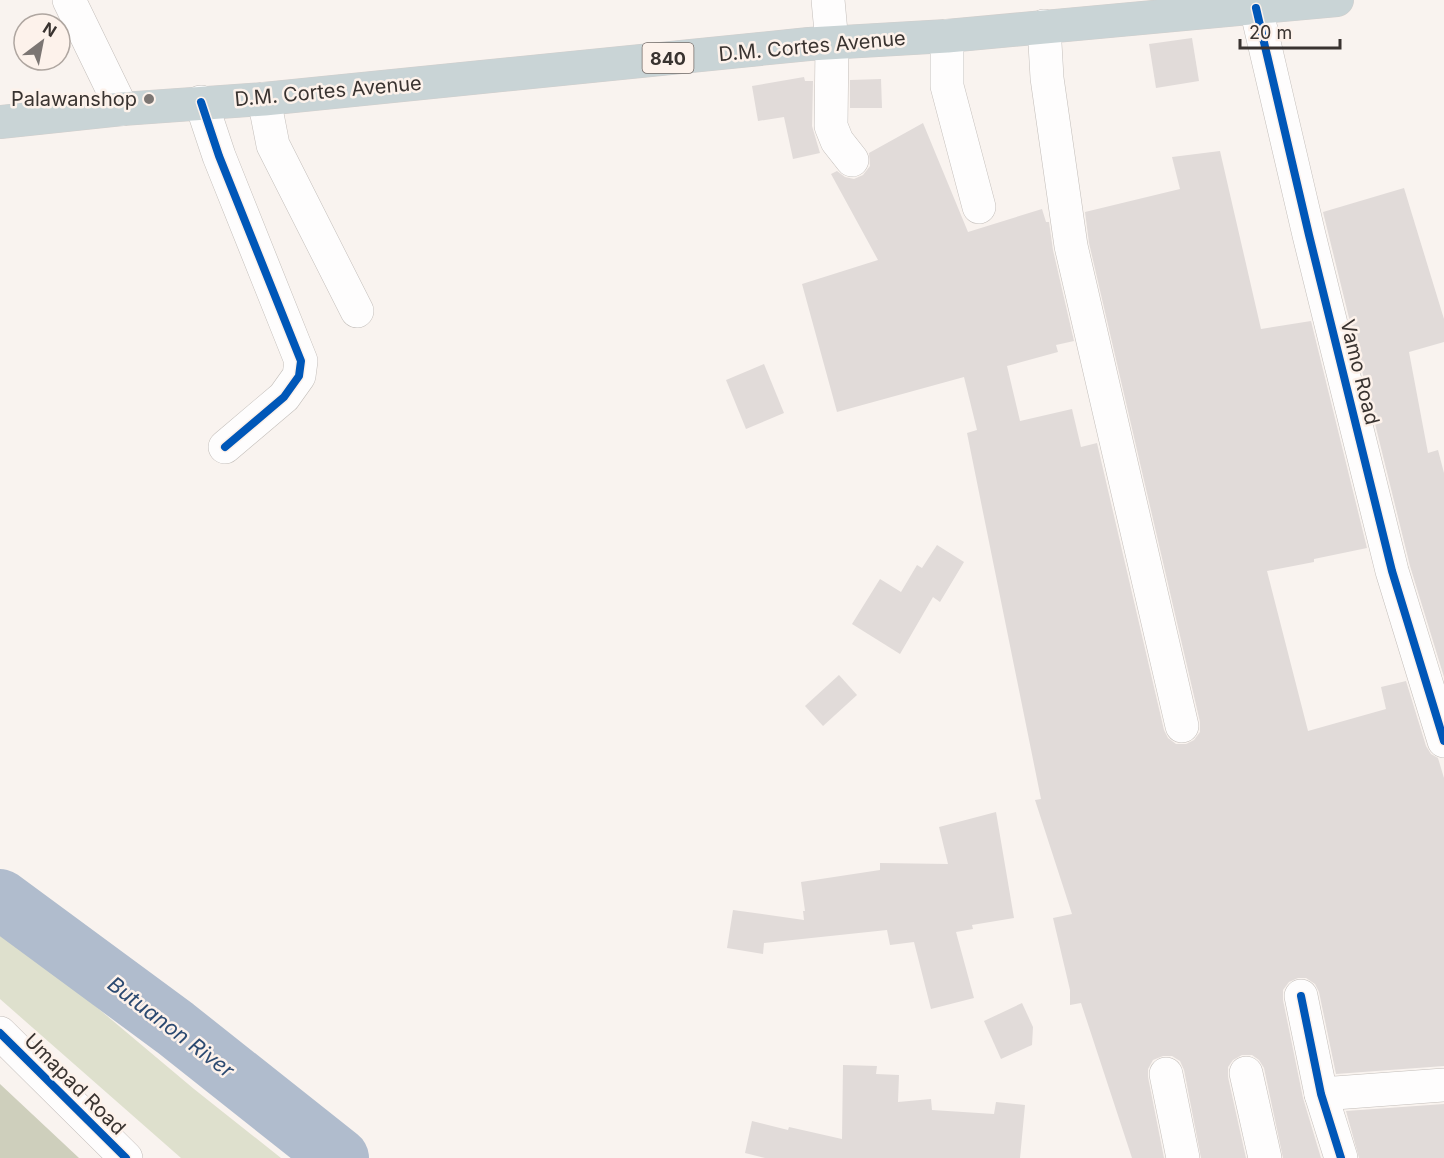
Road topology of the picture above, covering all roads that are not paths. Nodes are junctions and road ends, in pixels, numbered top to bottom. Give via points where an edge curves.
1 (69, 0) edge
2 (828, 0) edge
3 (1337, 0) edge
4 (1256, 8) junction
5 (1044, 26) junction
6 (947, 36) junction
7 (832, 43) junction
8 (264, 99) junction
9 (201, 102) junction
10 (122, 109) junction
11 (0, 122) edge
12 (852, 160) dead end
13 (979, 207) dead end
14 (357, 311) dead end
15 (225, 447) dead end
16 (1182, 726) dead end
17 (1444, 741) edge
18 (1301, 996) dead end
19 (0, 1033) edge
20 (1246, 1073) dead end
21 (1166, 1074) dead end
22 (1444, 1085) edge
23 (1321, 1094) junction
24 (126, 1158) edge
25 (1183, 1158) edge
26 (1265, 1158) edge
27 (1341, 1158) edge

1 - 10 street
2 - 7 street
3 - 4 highway, D.M. Cortes Avenue / 840
4 - 5 highway, D.M. Cortes Avenue / 840
4 - 17 street, Vamo Road via 1392,571
5 - 6 highway, D.M. Cortes Avenue / 840
5 - 16 street via 1047,78 1071,246
6 - 7 highway, D.M. Cortes Avenue / 840
6 - 13 street via 947,86
7 - 8 highway, D.M. Cortes Avenue / 840
7 - 12 street via 831,126
8 - 9 highway, D.M. Cortes Avenue / 840
8 - 14 street via 273,144
9 - 10 highway, D.M. Cortes Avenue / 840
9 - 15 street via 301,361 299,376 284,397
10 - 11 highway, D.M. Cortes Avenue / 840
18 - 23 street
19 - 24 street, Umapad Road
20 - 26 street
21 - 25 street
22 - 23 street
23 - 27 street

